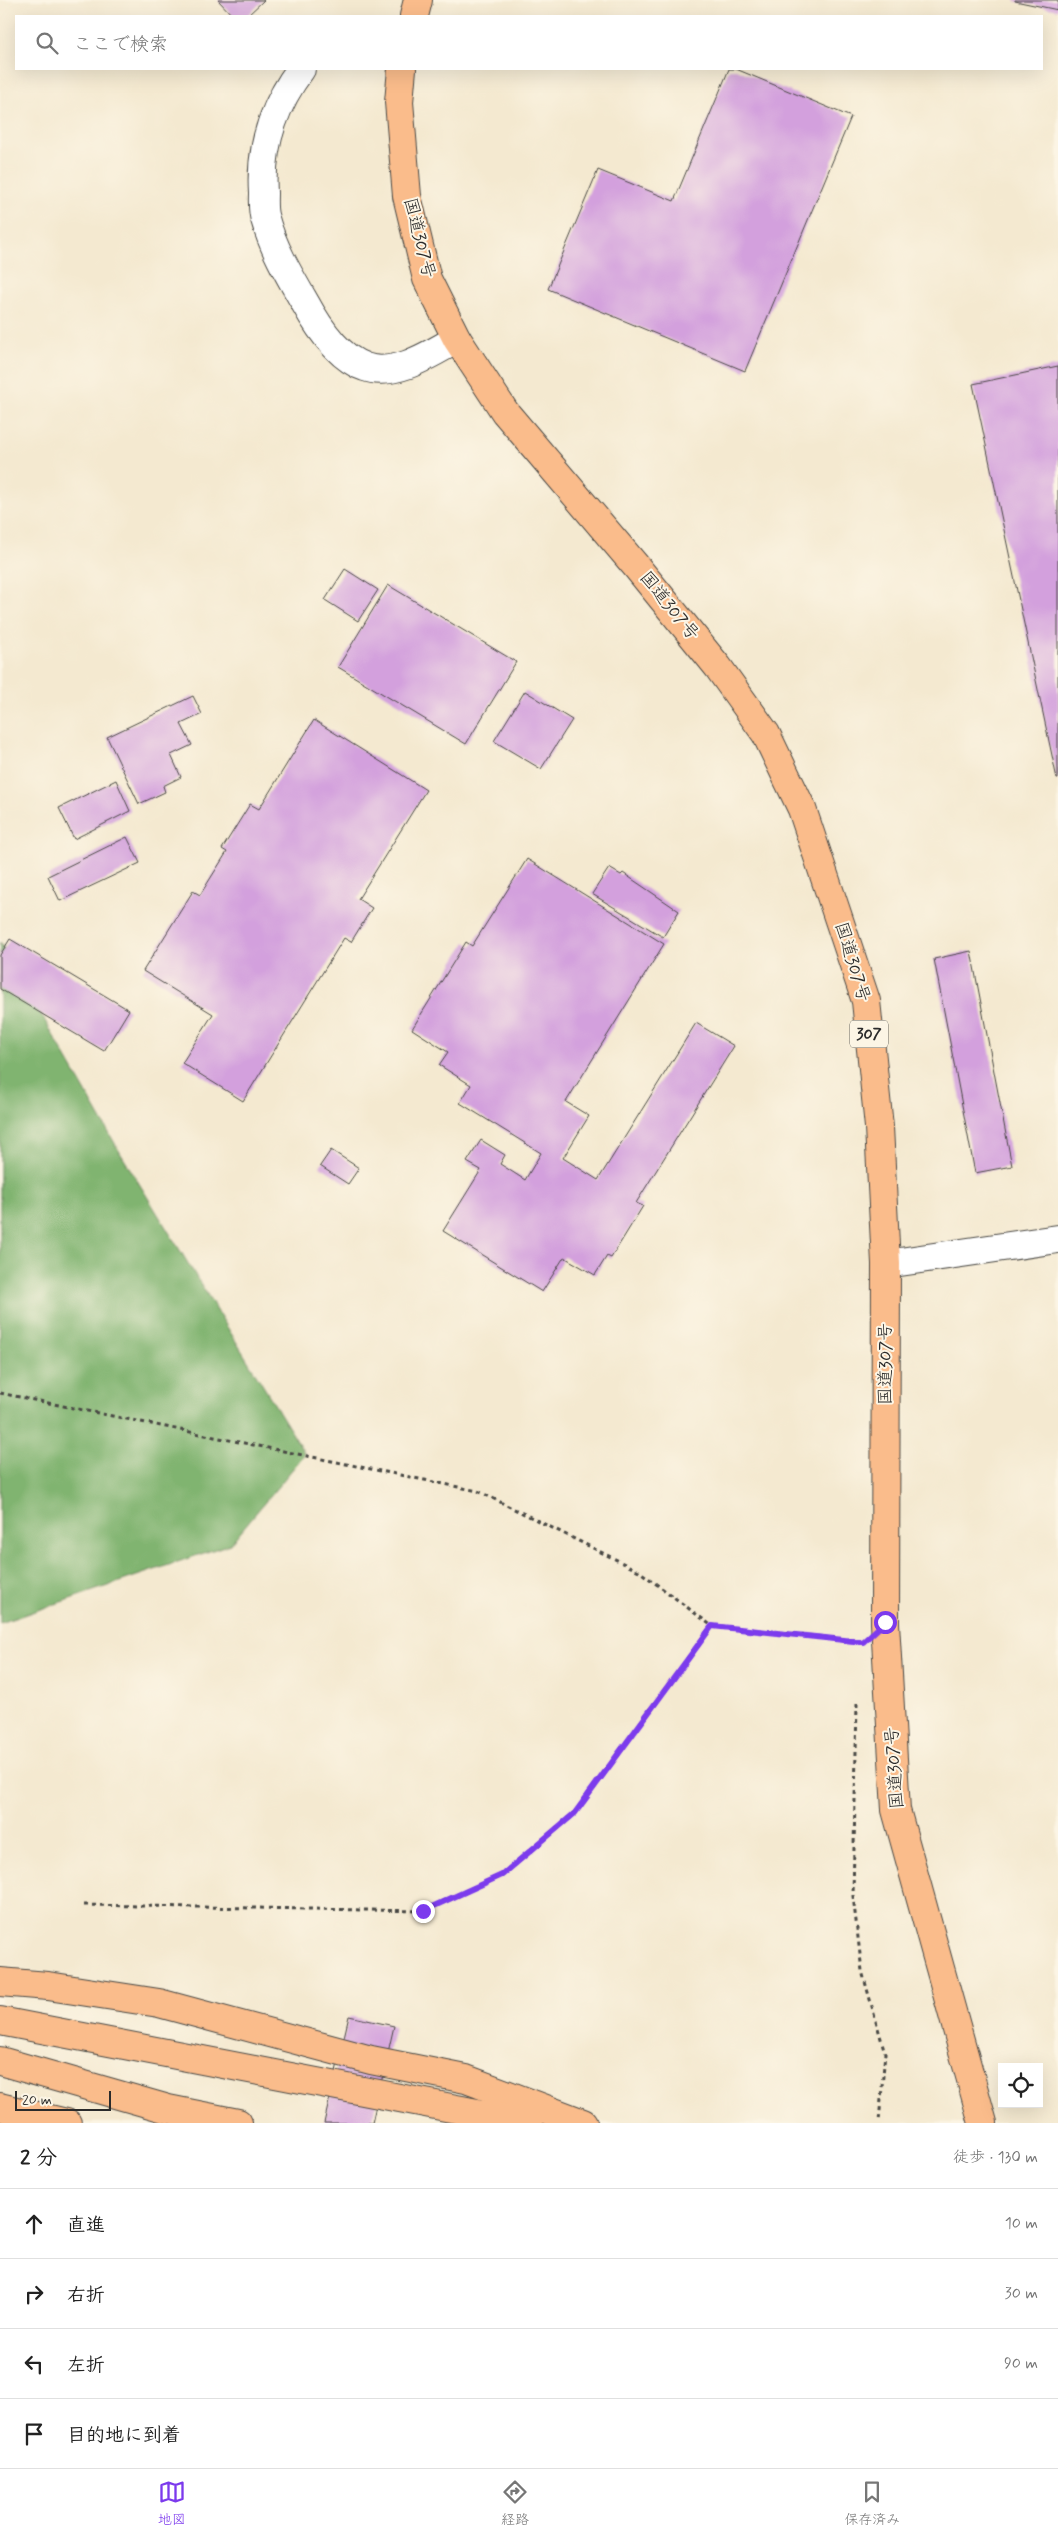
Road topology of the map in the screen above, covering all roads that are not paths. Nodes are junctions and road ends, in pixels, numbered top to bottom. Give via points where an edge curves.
1 (418, 0) edge
2 (414, 15) edge
3 (300, 70) edge
4 (402, 70) edge
5 (457, 339) junction
6 (1058, 1239) edge
7 (886, 1264) junction
8 (0, 1982) edge
9 (0, 2021) edge
10 (0, 2061) edge
11 (0, 2107) edge
12 (67, 2123) edge
13 (238, 2123) edge
14 (529, 2123) edge
15 (583, 2123) edge
16 (983, 2123) edge

1 - 2 highway
3 - 5 street via 270,125 261,170 264,217 278,255 315,321 342,353 365,368 397,368
4 - 5 highway, 国道307号 / 307 via 399,102 407,196 427,279
5 - 7 highway, 国道307号 / 307 via 505,412 718,667 766,734 802,809 866,1001 879,1127
6 - 7 street
7 - 16 highway, 国道307号 / 307 via 885,1622 896,1810
8 - 15 highway via 159,2003 371,2060 466,2079
9 - 14 highway
10 - 13 highway via 168,2109
11 - 12 highway

